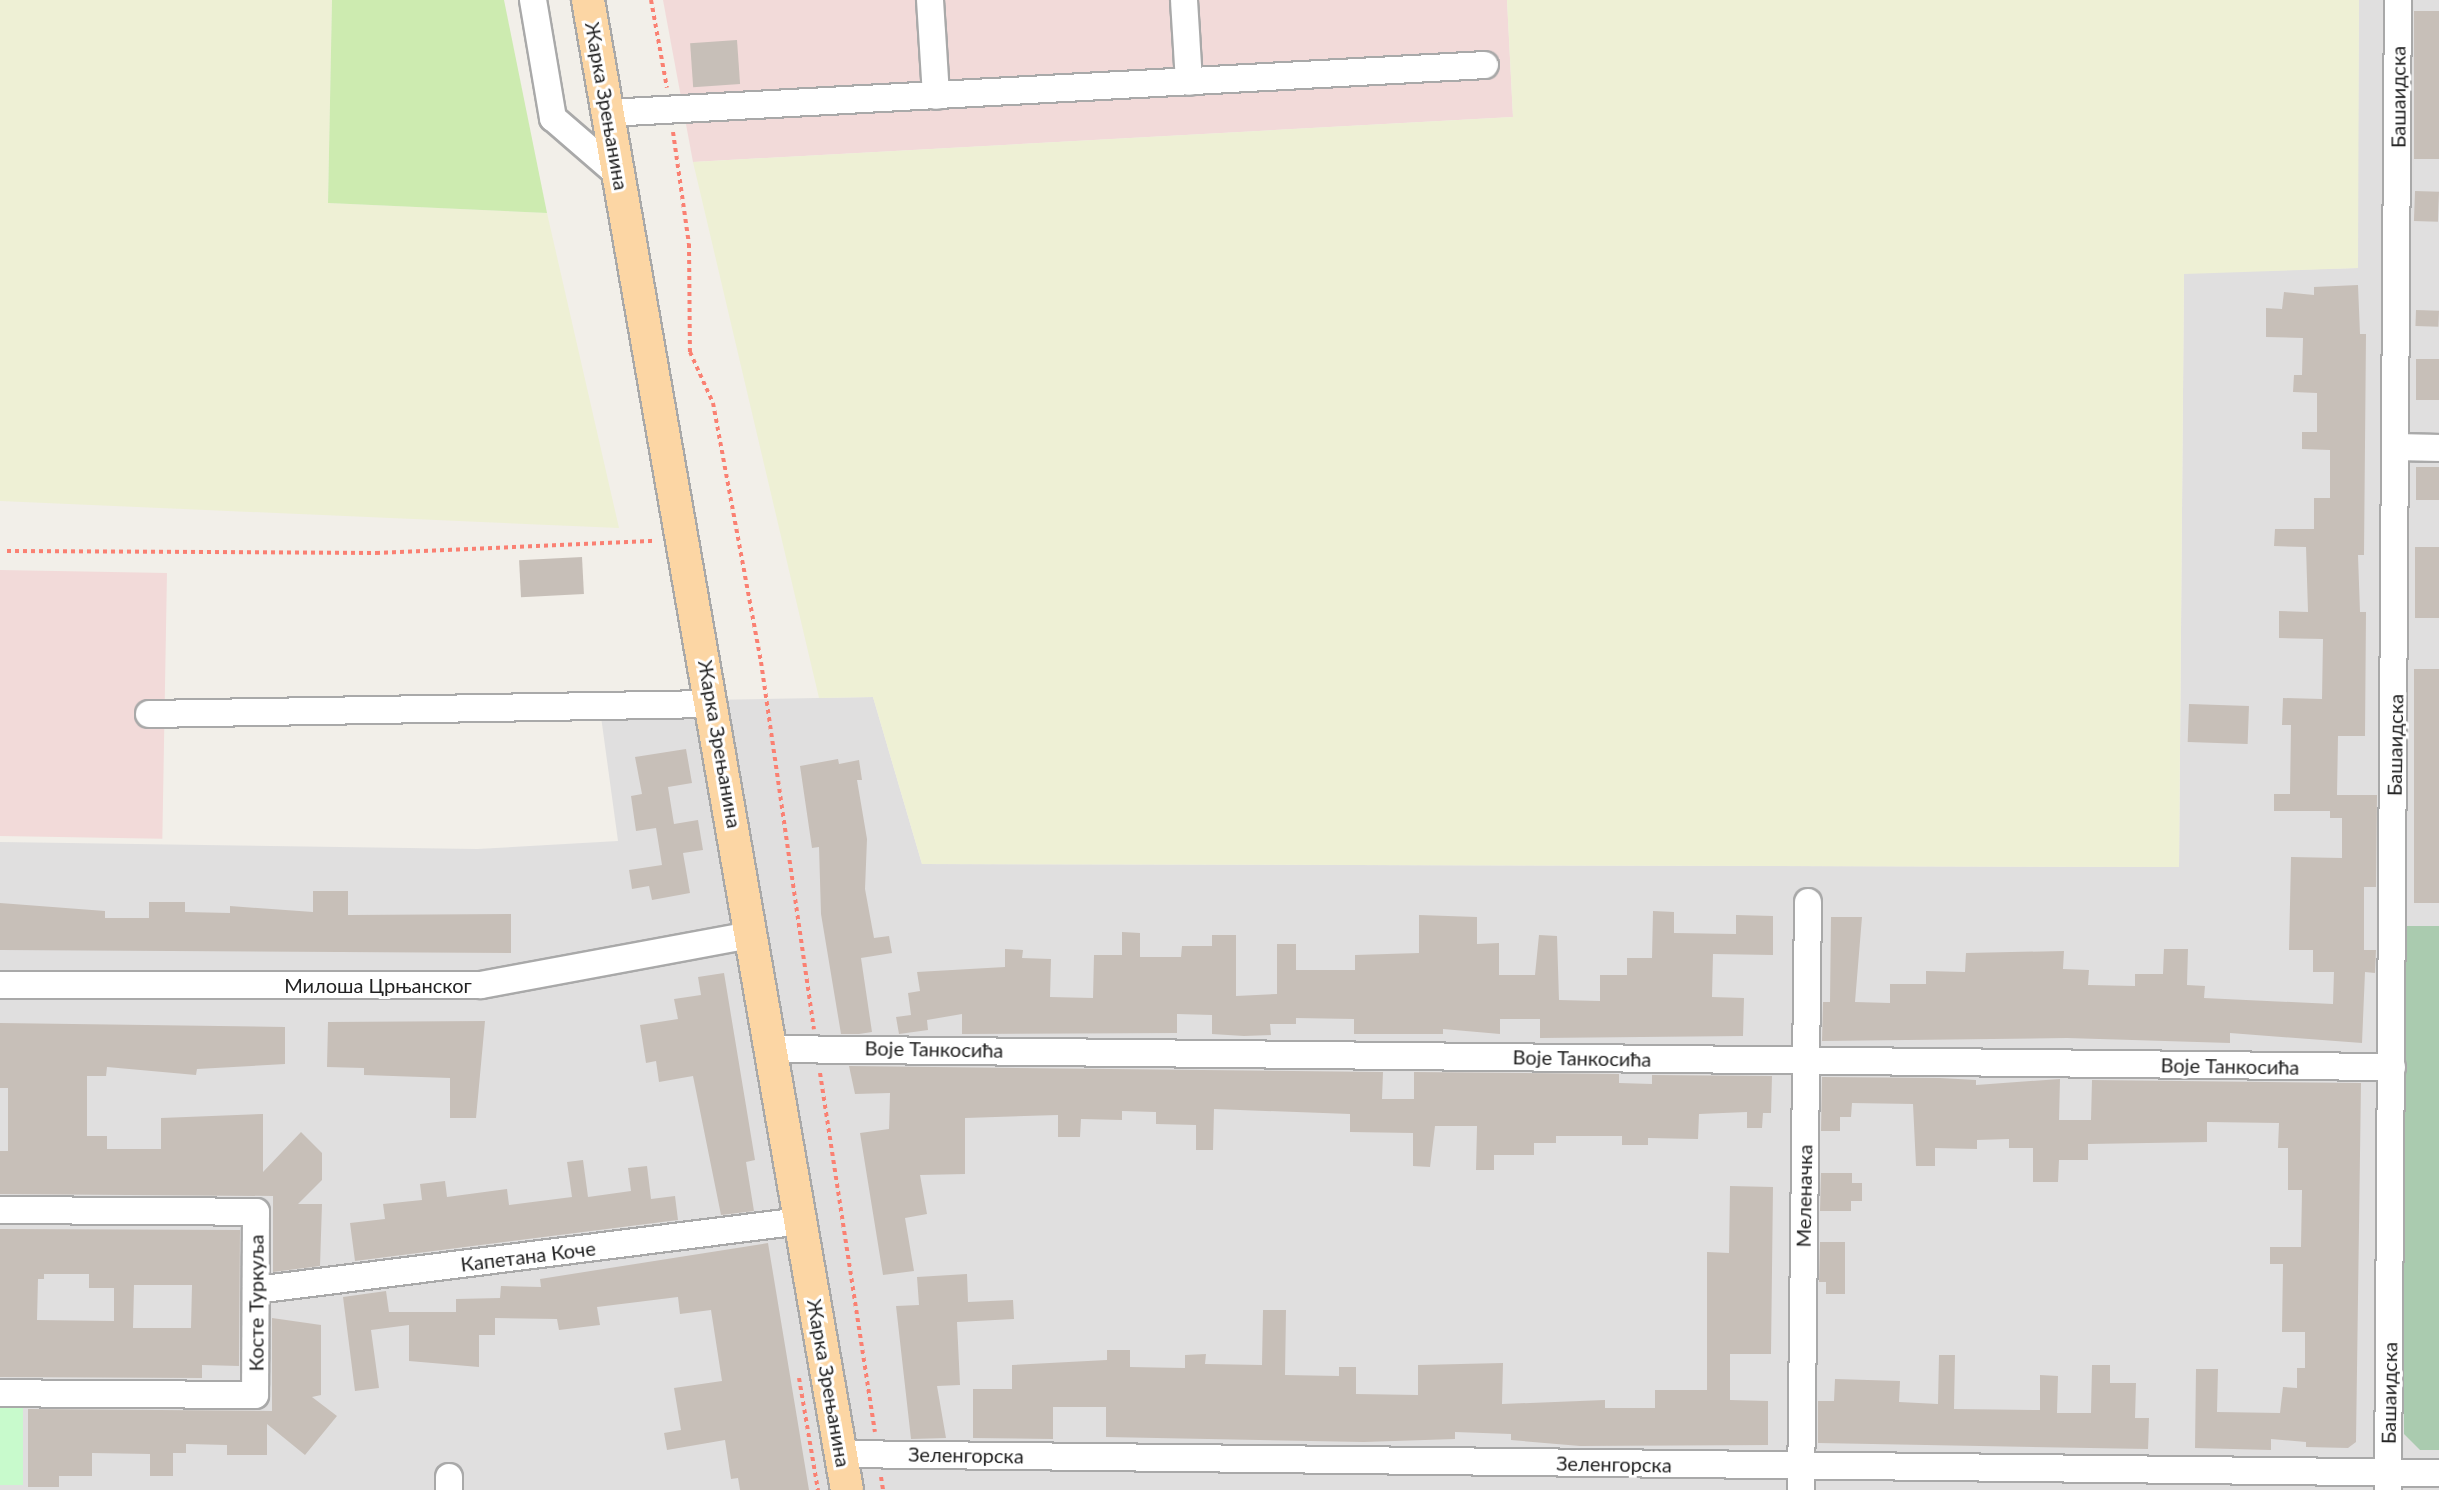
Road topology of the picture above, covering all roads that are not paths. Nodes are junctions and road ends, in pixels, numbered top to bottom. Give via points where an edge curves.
1 (533, 0) edge
2 (588, 0) edge
3 (930, 0) edge
4 (1184, 0) edge
5 (2398, 0) edge
6 (1485, 65) dead end
7 (1189, 82) junction
8 (936, 96) junction
9 (608, 113) junction
10 (619, 175) junction
11 (2398, 447) junction
12 (2439, 448) edge
13 (713, 704) junction
14 (149, 714) dead end
15 (1808, 902) dead end
16 (752, 935) junction
17 (0, 985) edge
18 (772, 1049) junction
19 (1805, 1061) junction
20 (2392, 1067) junction
21 (0, 1210) edge
22 (801, 1221) junction
23 (256, 1290) junction
24 (0, 1393) edge
25 (841, 1454) junction
26 (2439, 1473) edge
27 (1801, 1478) edge
28 (2388, 1482) edge
29 (847, 1490) edge

1 - 10 street via 553,118
2 - 9 main road, Жарка Зрењанина
3 - 8 street
4 - 7 street
5 - 11 street, Башаидска
6 - 7 street
7 - 8 street
8 - 9 street
9 - 10 main road, Жарка Зрењанина
10 - 13 main road, Жарка Зрењанина
11 - 12 street
11 - 20 street, Башаидска
13 - 14 street
13 - 16 main road, Жарка Зрењанина
15 - 19 street, Меленачка
16 - 17 street, Милоша Црњанског via 481,985
16 - 18 main road, Жарка Зрењанина
18 - 19 street, Воје Танкосића
18 - 22 main road, Жарка Зрењанина
19 - 20 street, Воје Танкосића
19 - 27 street, Меленачка
20 - 28 street, Башаидска
21 - 23 street, Косте Туркуља via 256,1212
22 - 23 street, Капетана Коче
22 - 25 main road, Жарка Зрењанина
23 - 24 street, Косте Туркуља via 255,1395
25 - 27 street, Зеленгорска
25 - 29 main road, Жарка Зрењанина
26 - 28 street, Зеленгорска
27 - 28 street, Зеленгорска

